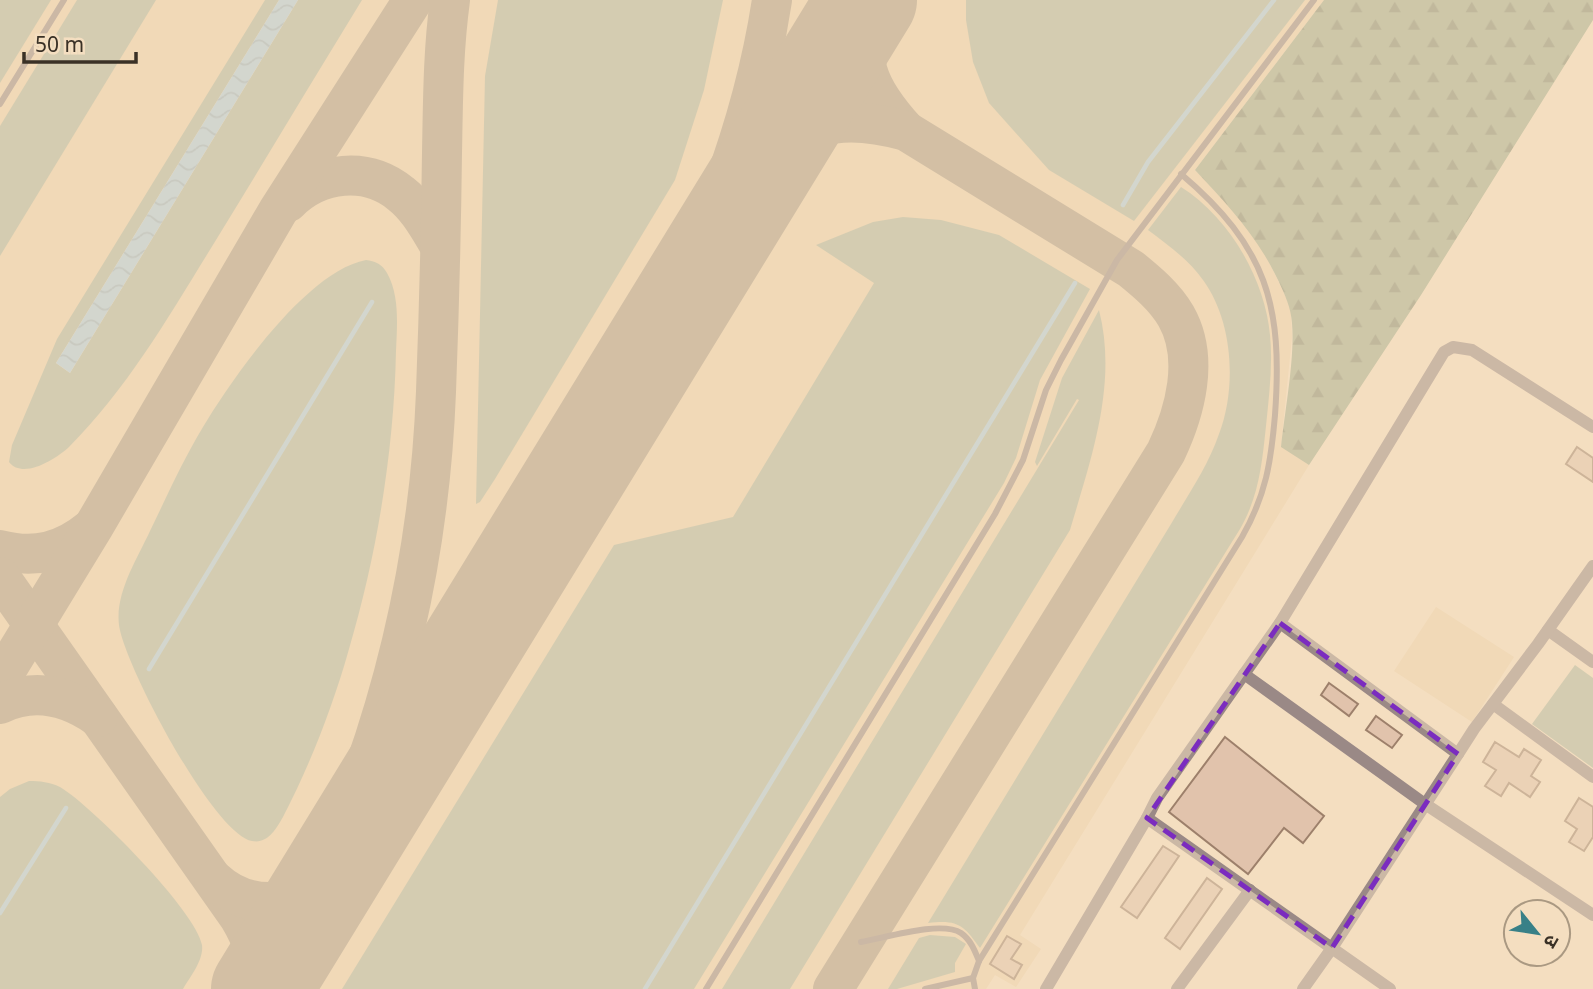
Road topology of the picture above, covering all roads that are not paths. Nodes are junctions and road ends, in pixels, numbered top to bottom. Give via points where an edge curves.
1 (64, 0) edge
2 (1314, 0) edge
3 (0, 104) edge
4 (1181, 174) junction
5 (1593, 427) edge
6 (1593, 566) edge
7 (1280, 623) junction
8 (1548, 630) junction
9 (1593, 662) edge
10 (1244, 674) junction
11 (1493, 704) junction
12 (1458, 754) junction
13 (1593, 777) edge
14 (1425, 804) junction
15 (1147, 818) junction
16 (1250, 890) junction
17 (1593, 915) edge
18 (861, 943) dead end
19 (1332, 948) junction
20 (979, 961) junction
21 (973, 978) junction
22 (706, 989) edge
23 (925, 989) edge
24 (975, 989) edge
25 (1046, 989) edge
26 (1177, 989) edge
27 (1303, 989) edge
28 (1390, 989) edge

1 - 3 lane
2 - 4 lane
4 - 20 lane via 1237,233 1253,257 1270,300 1278,352 1277,385 1261,499 1242,537
4 - 22 lane via 1096,295 1046,390 1027,452 995,514
5 - 7 street via 1472,350 1461,346 1444,352
6 - 8 street
7 - 10 street
7 - 12 street
8 - 9 street
8 - 11 street
10 - 14 street
10 - 15 street
11 - 12 street
11 - 13 street
12 - 14 street
14 - 17 street
14 - 19 street
15 - 16 street
15 - 25 street
16 - 19 street
16 - 26 street
18 - 20 lane via 953,929 966,938
19 - 27 street
19 - 28 street
20 - 21 lane
21 - 23 lane
21 - 24 lane

